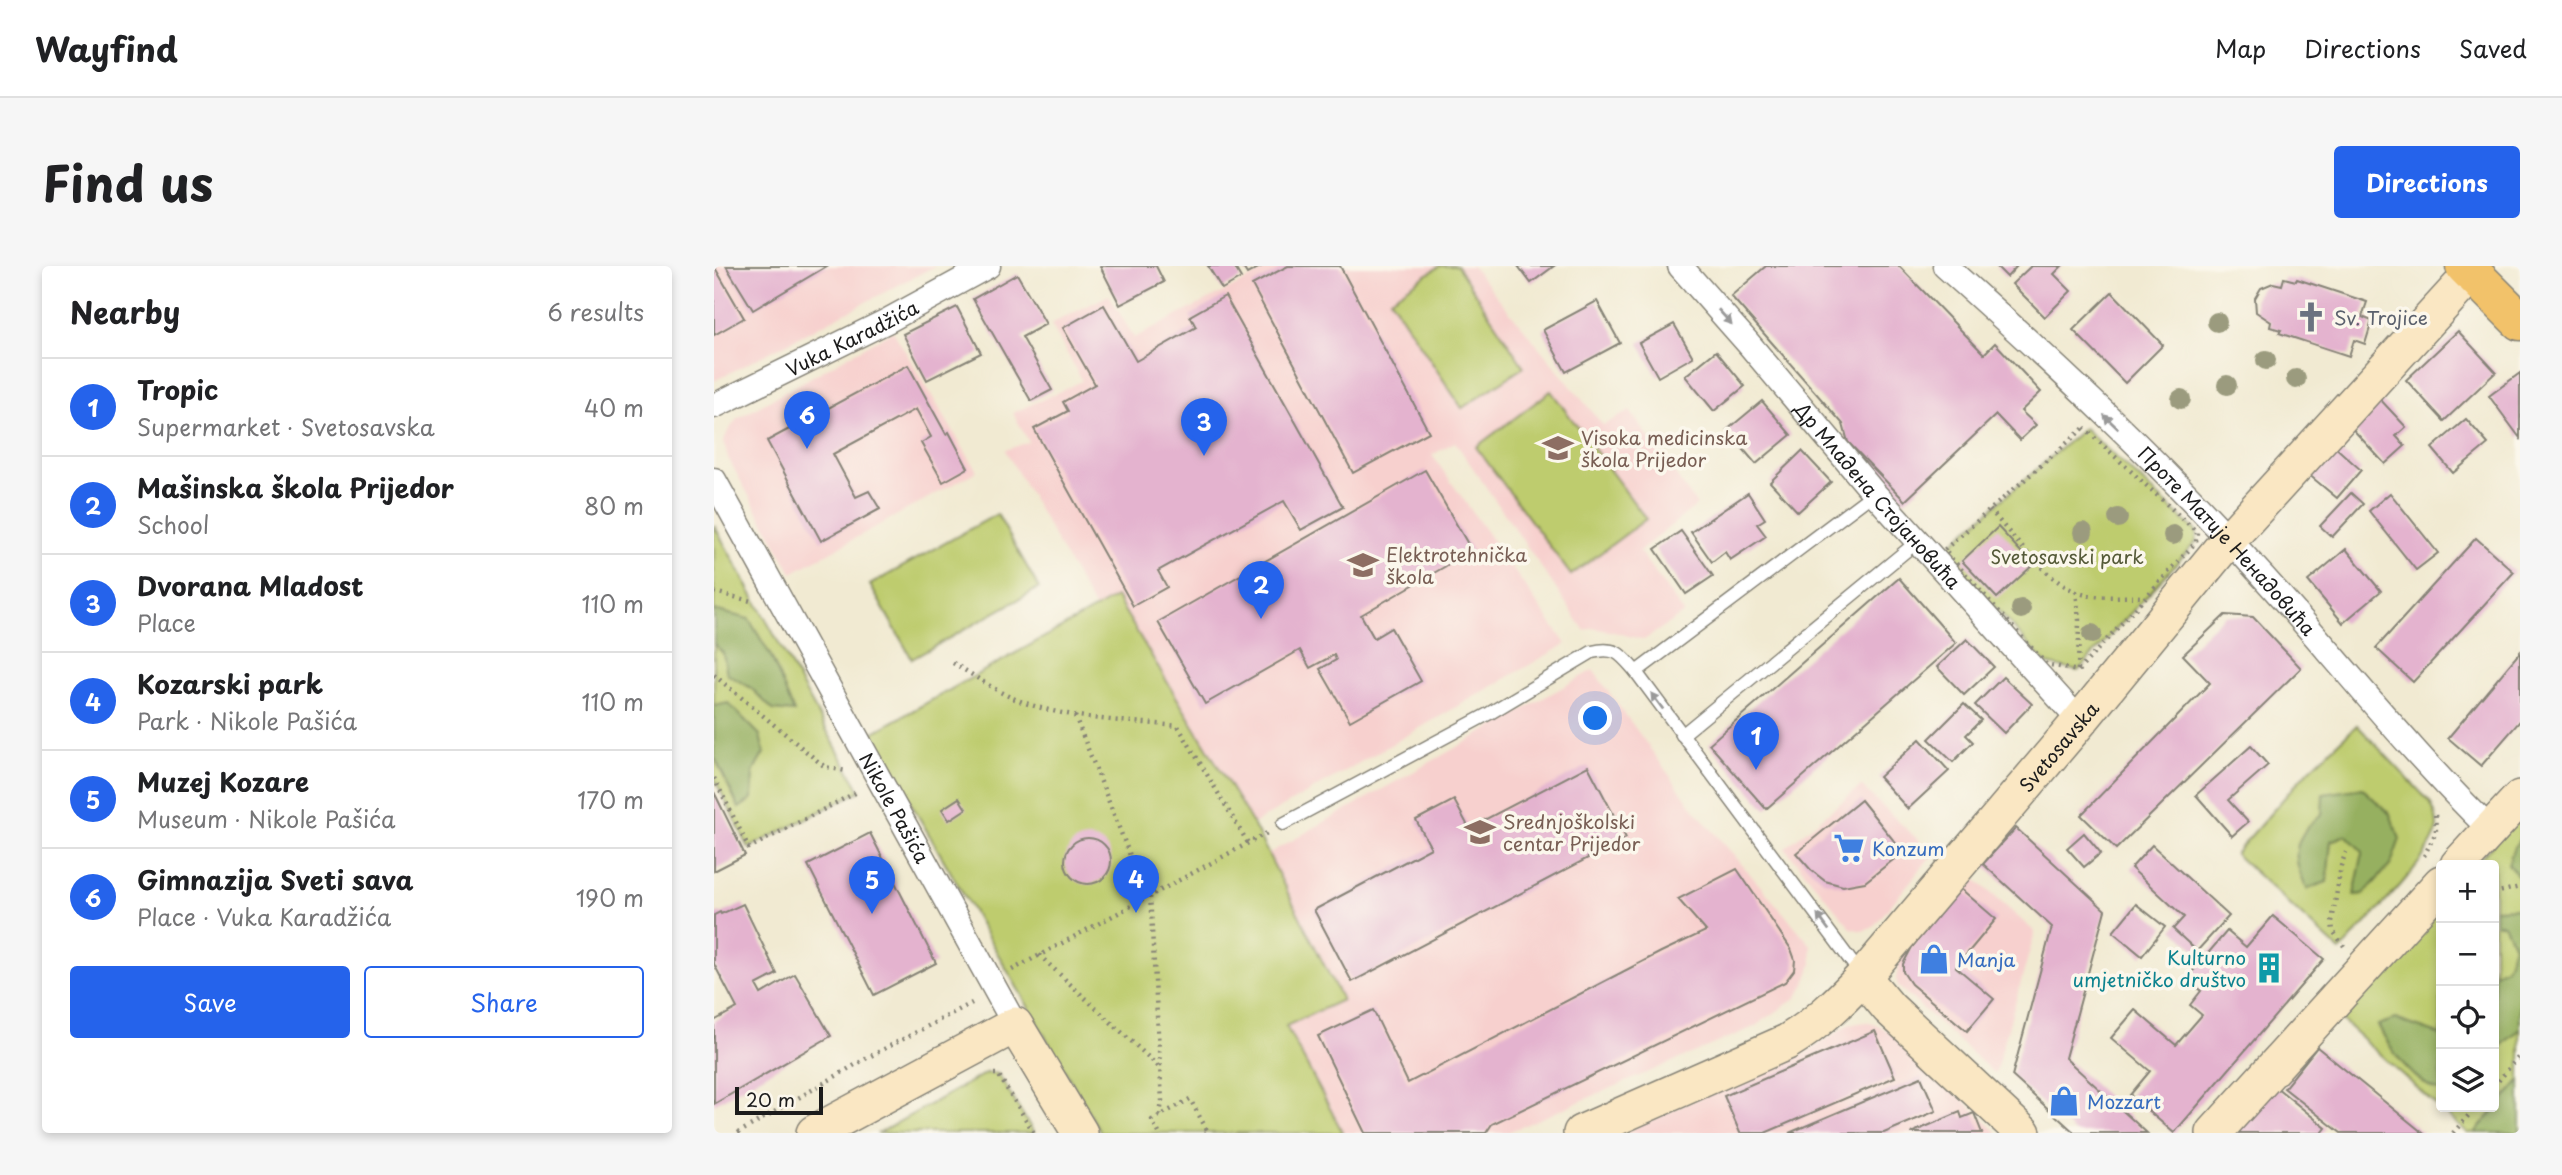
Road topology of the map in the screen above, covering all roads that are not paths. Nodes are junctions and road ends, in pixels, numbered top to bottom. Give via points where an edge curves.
1 (988, 266) edge
2 (1680, 266) edge
3 (1945, 266) edge
4 (2469, 270) edge
5 (2520, 321) edge
6 (714, 406) edge
7 (714, 480) edge
8 (1874, 493) junction
9 (2228, 539) junction
10 (1918, 541) junction
11 (1636, 672) junction
12 (2080, 720) junction
13 (1682, 735) junction
14 (2520, 798) edge
15 (1283, 824) road end
16 (2491, 830) junction
17 (2464, 860) edge
18 (2436, 889) edge
19 (1863, 977) junction
20 (1015, 1025) junction
21 (814, 1133) edge
22 (1080, 1133) edge
23 (1581, 1133) edge
24 (2023, 1133) edge
25 (2214, 1133) edge

1 - 6 street, Vuka Karadžića
2 -> 8 street, Др Младена Стојановића
9 -> 3 street, Проте Матије Ненадовића via 2021,334
4 - 5 main road
4 - 9 street, Svetosavska
7 - 20 street, Nikole Pašića
8 - 10 street, Др Младена Стојановића
8 - 11 lane
9 - 12 street, Svetosavska
9 - 16 street, Проте Матије Ненадовића via 2442,783
10 - 12 street, Др Младена Стојановића
10 - 13 lane
13 -> 11 lane
11 - 15 lane via 1618,652 1592,652 1490,713
12 - 19 street, Svetosavska
19 -> 13 lane
14 - 16 street
16 - 17 street
18 - 25 street
19 - 23 street, Svetosavska via 1811,1028 1787,1042
19 - 24 street via 1889,1008
20 - 21 street
20 - 22 street, Nikole Pašića

